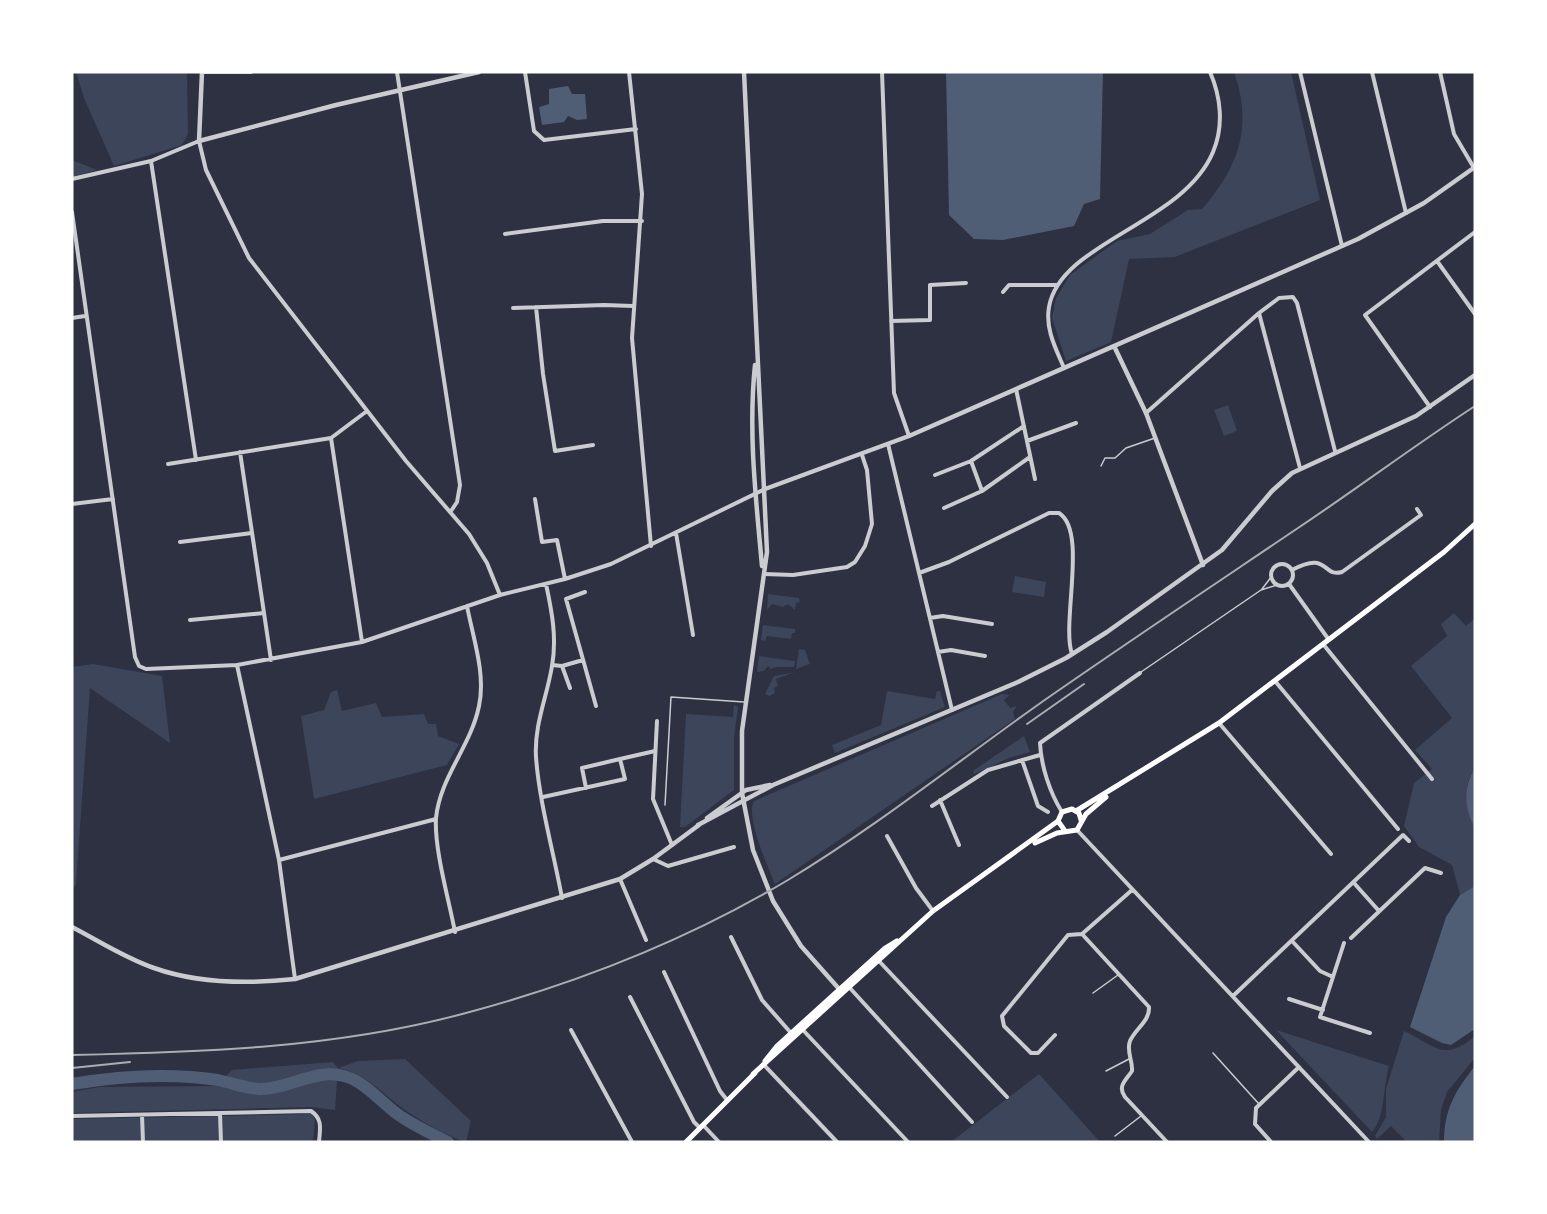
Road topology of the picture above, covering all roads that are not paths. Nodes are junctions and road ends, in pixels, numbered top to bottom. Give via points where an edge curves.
1 (202, 72) edge
2 (251, 72) edge
3 (397, 72) edge
4 (479, 72) edge
5 (525, 72) edge
6 (629, 72) edge
7 (744, 72) edge
8 (882, 72) edge
9 (1210, 72) edge
10 (1300, 72) edge
11 (1372, 72) edge
12 (1440, 72) edge
13 (400, 91) junction
14 (636, 129) junction
15 (199, 141) junction
16 (152, 161) junction
17 (1475, 168) edge
18 (72, 179) edge
19 (72, 212) edge
20 (1406, 214) junction
21 (642, 221) junction
22 (1475, 232) edge
23 (505, 234) dead end
24 (1342, 246) junction
25 (1437, 261) junction
26 (966, 283) dead end
27 (1057, 285) junction
28 (1003, 292) dead end
29 (633, 306) junction
30 (513, 308) dead end
31 (536, 308) junction
32 (1259, 313) junction
33 (1475, 314) edge
34 (85, 316) junction
35 (72, 318) edge
36 (891, 321) junction
37 (1114, 346) junction
38 (756, 357) junction
39 (1064, 369) junction
40 (1475, 375) edge
41 (1016, 389) junction
42 (1430, 407) junction
43 (367, 411) junction
44 (1146, 413) junction
45 (1077, 423) dead end
46 (1024, 426) junction
47 (909, 436) junction
48 (1156, 437) junction
49 (331, 438) junction
50 (1027, 441) junction
51 (888, 444) junction
52 (593, 445) dead end
53 (1335, 451) junction
54 (240, 452) junction
55 (861, 455) junction
56 (1030, 457) junction
57 (196, 460) junction
58 (971, 461) junction
59 (168, 464) dead end
60 (1101, 466) dead end
61 (1300, 468) junction
62 (935, 475) dead end
63 (1035, 479) dead end
64 (765, 489) junction
65 (982, 491) junction
66 (754, 494) junction
67 (113, 499) junction
68 (535, 499) dead end
69 (72, 504) edge
70 (944, 508) dead end
71 (1417, 510) dead end
72 (451, 511) junction
73 (1475, 524) edge
74 (252, 533) junction
75 (676, 533) junction
76 (180, 542) dead end
77 (651, 546) junction
78 (1203, 565) junction
79 (1292, 570) junction
80 (919, 573) junction
81 (763, 574) junction
82 (1272, 576) junction
83 (566, 579) junction
84 (546, 584) junction
85 (1289, 584) junction
86 (1277, 585) junction
87 (1261, 590) junction
88 (585, 592) dead end
89 (500, 595) junction
90 (467, 606) junction
91 (264, 613) junction
92 (930, 618) junction
93 (190, 620) dead end
94 (992, 624) dead end
95 (693, 635) dead end
96 (362, 642) junction
97 (1326, 642) junction
98 (938, 652) junction
99 (1072, 654) junction
100 (985, 656) dead end
101 (271, 660) junction
102 (583, 660) junction
103 (237, 664) junction
104 (552, 665) junction
105 (562, 666) junction
106 (1140, 673) joint
107 (1275, 681) junction
108 (570, 688) dead end
109 (746, 703) junction
110 (596, 706) dead end
111 (952, 710) junction
112 (657, 721) dead end
113 (1219, 723) junction
114 (655, 752) junction
115 (1040, 754) junction
116 (620, 759) junction
117 (1022, 760) junction
118 (1432, 779) dead end
119 (773, 785) junction
120 (1119, 787) junction
121 (586, 788) junction
122 (742, 793) junction
123 (543, 798) junction
124 (940, 800) junction
125 (742, 801) junction
126 (665, 805) dead end
127 (932, 806) dead end
128 (1076, 811) junction
129 (1048, 812) dead end
130 (1062, 812) junction
131 (436, 819) junction
132 (1081, 820) junction
133 (1058, 822) junction
134 (698, 825) junction
135 (1398, 829) dead end
136 (1077, 830) junction
137 (1065, 831) junction
138 (887, 836) dead end
139 (1409, 842) dead end
140 (672, 845) junction
141 (958, 845) dead end
142 (734, 847) dead end
143 (1022, 849) junction
144 (1331, 854) dead end
145 (279, 860) junction
146 (653, 860) junction
147 (1441, 873) dead end
148 (620, 879) junction
149 (1353, 883) junction
150 (1131, 890) junction
151 (562, 898) junction
152 (933, 911) junction
153 (1379, 911) junction
154 (72, 927) edge
155 (455, 932) junction
156 (1082, 934) junction
157 (731, 937) dead end
158 (1351, 938) dead end
159 (646, 940) dead end
160 (1292, 941) junction
161 (1344, 943) dead end
162 (878, 959) junction
163 (664, 972) dead end
164 (1119, 975) junction
165 (1333, 977) junction
166 (295, 978) junction
167 (850, 984) junction
168 (842, 992) junction
169 (1093, 993) dead end
170 (630, 996) dead end
171 (1233, 996) junction
172 (1289, 999) dead end
173 (1323, 1010) junction
174 (802, 1028) junction
175 (571, 1030) dead end
176 (1370, 1033) dead end
177 (1055, 1035) dead end
178 (793, 1036) junction
179 (1214, 1053) dead end
180 (1130, 1058) junction
181 (764, 1065) junction
182 (1299, 1067) junction
183 (1106, 1071) dead end
184 (1007, 1097) dead end
185 (727, 1100) junction
186 (1260, 1104) junction
187 (220, 1113) junction
188 (142, 1115) junction
189 (72, 1116) edge
190 (1142, 1116) junction
191 (972, 1122) dead end
192 (702, 1127) junction
193 (1115, 1136) dead end
194 (143, 1142) edge
195 (221, 1142) edge
196 (319, 1142) edge
197 (632, 1142) edge
198 (686, 1142) edge
199 (719, 1142) edge
200 (837, 1142) edge
201 (908, 1142) edge
202 (1167, 1142) edge
203 (1271, 1142) edge
204 (1369, 1142) edge

1 - 2 street
1 - 15 street
3 - 13 street
4 - 13 street
5 - 14 street via 534,131 544,140
6 - 14 street
7 - 38 street
8 - 36 street
9 - 27 street via 1218,95 1220,126 1203,172 1179,197 1077,263
10 - 24 street
11 - 20 street
12 - 17 street via 1454,134
13 - 15 street
13 - 72 street via 460,485
14 - 21 street
15 - 16 street
15 - 43 street via 206,170 249,258
16 - 18 street
16 - 57 street
17 - 20 street
19 - 34 street
20 - 24 street
21 - 23 street via 603,220
21 - 29 street
22 - 25 street
24 - 37 street
25 - 33 street
25 - 42 street via 1365,315
26 - 36 street via 930,285 930,320
27 - 28 street via 1009,285
27 - 39 street via 1049,306 1049,326
29 - 31 street
29 - 77 street via 632,338
30 - 31 street
31 - 52 street via 555,451
32 - 44 street
32 - 53 street via 1279,298 1293,297 1297,303
32 - 61 street
34 - 35 street
34 - 67 street
36 - 47 street via 894,393
37 - 39 street
37 - 44 street
38 - 64 street
38 - 66 street via 752,425
39 - 41 street
40 - 42 street
41 - 46 street
41 - 47 street
42 - 53 street
43 - 49 street
43 - 72 street
44 - 48 street
45 - 50 street
46 - 50 street
46 - 58 street
47 - 51 street
48 - 60 lane via 1126,448 1115,458 1105,458
48 - 78 street
49 - 54 street
49 - 96 street
50 - 56 street
51 - 55 street
51 - 80 street
53 - 61 street
54 - 57 street
54 - 74 street
55 - 64 street
55 - 81 street via 867,470 872,532 855,562 847,567 793,575
56 - 63 street
56 - 65 street
57 - 59 street
58 - 62 street
58 - 65 street
61 - 78 street via 1279,484 1222,550
64 - 66 street
64 - 81 street
65 - 70 street
66 - 75 street
66 - 81 street
67 - 69 street
67 - 103 street via 139,666 198,668
68 - 83 street via 542,543 557,540
71 - 79 street via 1421,515 1342,572 1331,572 1316,562
72 - 89 street via 479,549
73 - 97 main road
74 - 76 street
74 - 91 street
75 - 77 street
75 - 95 street
77 - 83 street
78 - 99 street
79 - 82 street via 1280,565
79 - 85 street
80 - 92 street
80 - 99 street via 1049,513 1059,513 1071,528 1072,606 1068,636
81 - 109 street
82 - 86 street
82 - 87 lane
83 - 84 street
84 - 89 street
84 - 104 street via 554,623
85 - 86 street
85 - 97 street
86 - 87 lane
87 - 106 lane
88 - 102 street via 566,599
89 - 90 street
90 - 96 street
90 - 131 street via 480,674 479,708 444,784
91 - 93 street
91 - 101 street
92 - 94 street via 943,616
92 - 98 street
96 - 101 street
97 - 107 main road
97 - 118 street
98 - 100 street via 951,650
98 - 111 street
99 - 111 street via 1035,675
101 - 103 street
102 - 105 street
102 - 110 street
103 - 145 street
104 - 105 street
104 - 123 street via 537,736 536,758
105 - 108 street
106 - 115 street via 1040,743
107 - 113 main road
107 - 135 street
109 - 122 street via 740,752
109 - 126 lane via 671,697
111 - 119 street
112 - 114 street
113 - 120 main road
113 - 144 street
114 - 116 street
114 - 140 street via 653,799
115 - 117 street
115 - 130 street
116 - 121 street via 582,768
116 - 121 street via 625,779
117 - 124 street via 988,770
117 - 129 street via 1038,806
119 - 122 street
119 - 125 street
120 - 128 main road
120 - 132 main road
121 - 123 street
122 - 125 street
122 - 134 street
123 - 151 street
124 - 127 street
124 - 141 street
125 - 134 street
125 - 168 street via 748,833 777,909 801,946
128 - 130 main road
128 - 132 main road
130 - 133 main road
131 - 145 street
131 - 155 street
132 - 136 main road
133 - 137 main road
133 - 143 main road
134 - 140 street
136 - 137 main road
136 - 150 street
137 - 143 main road
138 - 152 street
139 - 149 street via 1403,836
140 - 146 street
142 - 146 street via 668,866
143 - 152 main road
145 - 166 street
146 - 148 street
147 - 153 street via 1425,868
148 - 151 street
148 - 159 street
149 - 153 street
149 - 160 street
150 - 156 street
150 - 171 street
151 - 155 street
152 - 162 main road
153 - 158 street
154 - 166 street via 155,969 262,982
155 - 166 street
156 - 164 street
156 - 177 street via 1068,935 1002,1016 1004,1026 1031,1053 1038,1053
157 - 178 street via 762,1000
160 - 165 street via 1320,971
160 - 171 street
161 - 165 street
162 - 167 main road
162 - 184 street
163 - 185 street
164 - 169 lane
164 - 180 street via 1149,1009 1130,1041
165 - 173 street
167 - 168 main road
167 - 191 street
168 - 174 main road
170 - 192 street via 694,1122
171 - 182 street
172 - 173 street
173 - 176 street via 1320,1017
174 - 178 main road
174 - 201 street
175 - 197 street
178 - 181 main road
179 - 186 lane
180 - 183 lane
180 - 190 street via 1132,1071 1121,1090
181 - 185 main road
181 - 200 street
182 - 186 street
182 - 204 street
185 - 192 main road
186 - 203 street via 1254,1114 1255,1124
187 - 188 street
187 - 195 street
187 - 196 street via 311,1111 320,1123
188 - 189 street
188 - 194 street
190 - 193 lane
190 - 202 street
192 - 198 main road
192 - 199 street

